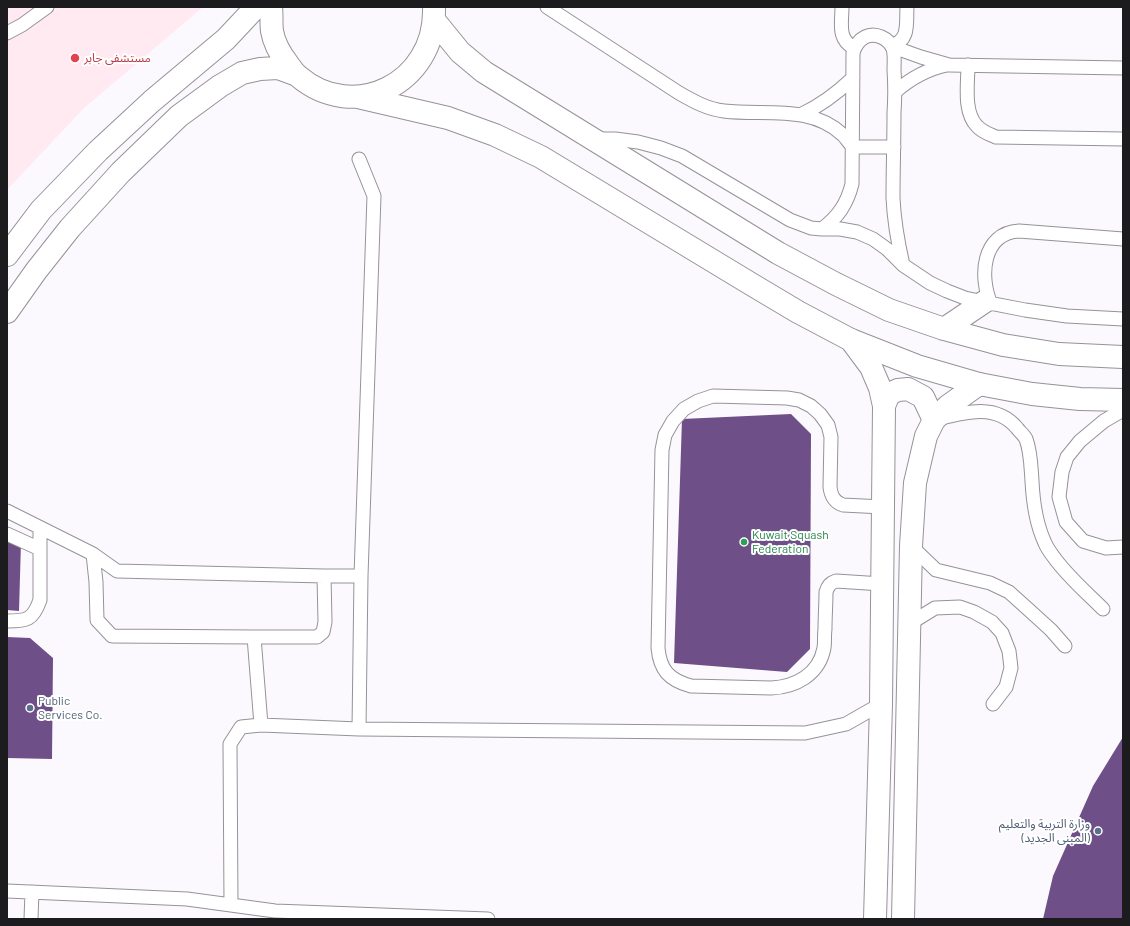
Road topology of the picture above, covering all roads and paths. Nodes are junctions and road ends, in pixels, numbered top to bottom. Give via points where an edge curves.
1 (47, 7) edge
2 (256, 7) edge
3 (271, 7) edge
4 (546, 7) edge
5 (842, 7) edge
6 (907, 7) edge
7 (434, 13) edge
8 (7, 33) edge
9 (892, 46) junction
10 (854, 48) junction
11 (949, 65) junction
12 (968, 65) junction
13 (1123, 68) edge
14 (297, 75) junction
15 (852, 78) junction
16 (895, 92) junction
17 (358, 97) junction
18 (802, 114) junction
19 (592, 139) junction
20 (1123, 139) edge
21 (852, 147) junction
22 (894, 147) junction
23 (358, 160) dead end
24 (822, 229) junction
25 (1123, 239) edge
26 (7, 255) edge
27 (903, 265) junction
28 (987, 303) junction
29 (7, 312) edge
30 (1123, 319) edge
31 (944, 329) junction
32 (851, 340) junction
33 (1123, 357) edge
34 (979, 384) junction
35 (1123, 400) edge
36 (884, 406) junction
37 (1123, 410) edge
38 (934, 420) junction
39 (883, 507) junction
40 (7, 511) edge
41 (40, 528) junction
42 (7, 534) edge
43 (911, 546) junction
44 (1123, 547) edge
45 (40, 549) junction
46 (93, 554) junction
47 (117, 571) junction
48 (324, 576) junction
49 (361, 576) junction
50 (96, 582) junction
51 (882, 584) junction
52 (1103, 609) dead end
53 (7, 621) edge
54 (909, 624) junction
55 (254, 636) junction
56 (1065, 646) dead end
57 (881, 704) junction
58 (993, 704) dead end
59 (261, 725) junction
60 (359, 729) junction
61 (7, 891) edge
62 (32, 892) junction
63 (231, 905) junction
64 (386, 917) edge
65 (31, 919) edge
66 (488, 919) edge
67 (875, 919) edge
68 (903, 919) edge

1 - 8 lane
2 - 26 street via 226,39 152,101 98,151 41,210
3 - 14 street via 272,32 282,55
4 - 18 lane via 693,101 724,111
5 - 10 lane via 844,40
6 - 9 lane via 905,35 898,44
7 - 17 street via 429,43 418,64 402,80 381,92
7 - 19 street via 460,52 484,72
9 - 10 lane via 880,36 872,35 864,37
9 - 11 lane
9 - 16 lane
10 - 15 lane
11 - 12 lane
11 - 16 lane via 920,74
12 - 13 lane
12 - 20 lane via 968,106 971,118 977,127 986,133 996,137
14 - 17 street via 315,88 336,95
14 - 29 street via 278,68 242,74 220,86 179,116 121,172 70,228
15 - 18 lane via 828,100
15 - 21 lane
16 - 22 lane
17 - 32 street via 448,118 496,135 541,157 798,312
18 - 21 lane via 817,118 830,126
19 - 24 lane via 638,142 682,156 790,220 811,228
19 - 31 street via 778,253 889,310
21 - 22 lane
21 - 24 lane via 850,194 840,213
22 - 27 lane via 893,199
23 - 49 lane via 374,196
24 - 27 lane via 857,232 873,239
25 - 28 lane via 1025,231 1005,233 990,249 986,261 984,274
27 - 28 lane via 947,291
28 - 30 lane via 1068,316
28 - 31 street
31 - 33 street via 1003,345 1059,354
32 - 34 street via 917,366
32 - 36 street via 871,367
34 - 35 street via 1032,394
34 - 38 street via 948,406
36 - 38 street via 889,394 908,389 923,396
36 - 39 street
37 - 44 lane via 1104,421 1080,441 1067,457 1059,497 1066,522 1083,541 1106,548
38 - 43 street via 926,436 915,483
38 - 52 lane via 978,411 1003,416 1013,424 1026,439 1036,520 1045,544 1061,567
39 - 51 street
39 - 51 lane via 844,505 833,499 830,487 828,425 811,406 799,400 713,396 684,409 673,420 665,435 662,450 659,659 663,669 671,677 691,686 783,688 805,678 820,660 824,648 826,592 831,583 836,581
40 - 41 lane
41 - 45 lane
41 - 46 lane
42 - 45 lane
43 - 54 street
43 - 56 lane via 936,570 990,583 1009,592
45 - 53 lane via 40,600 36,610 31,617 21,621
46 - 47 lane
46 - 50 lane
47 - 48 lane
47 - 50 lane
48 - 49 lane
48 - 55 lane via 323,632 317,637
49 - 60 lane
50 - 55 lane via 97,620 112,636
51 - 57 street
54 - 58 lane via 935,608 960,607 992,622 1002,633 1009,651 1011,668 1006,688
54 - 68 street
55 - 59 lane
57 - 60 lane via 846,724 805,733
57 - 67 street
59 - 60 lane
59 - 63 lane via 241,727 230,744
61 - 62 lane
62 - 63 lane via 187,899
62 - 65 lane
63 - 64 lane via 275,911
64 - 66 lane

